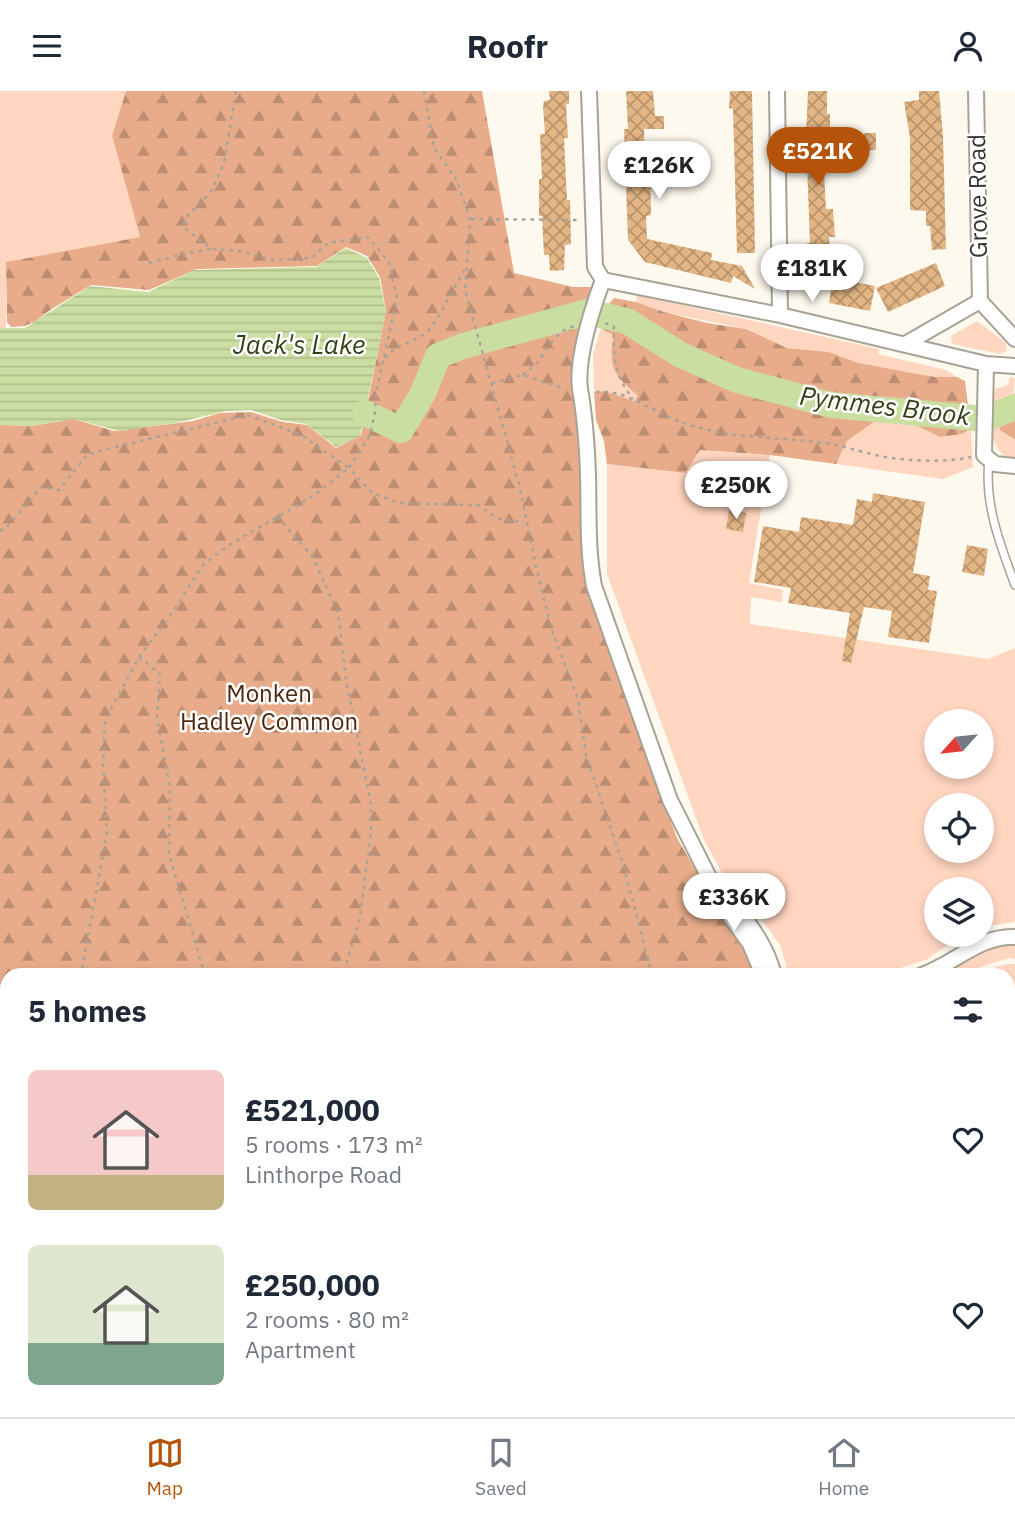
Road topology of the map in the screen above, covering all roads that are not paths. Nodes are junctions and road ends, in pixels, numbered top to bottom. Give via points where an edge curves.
1 (589, 91) edge
2 (776, 91) edge
3 (976, 91) edge
4 (603, 280) junction
5 (980, 301) junction
6 (780, 314) junction
7 (1015, 339) edge
8 (907, 343) junction
9 (986, 363) junction
10 (1015, 366) edge
11 (987, 457) junction
12 (1015, 466) edge
13 (1015, 585) edge
14 (712, 884) junction
15 (1015, 937) edge
16 (760, 968) edge
17 (772, 968) edge
18 (941, 968) edge

1 - 4 street via 595,267
2 - 6 street
3 - 5 street, Grove Road
4 - 6 street
4 - 14 street via 582,354 580,389 587,447 590,564 670,800
5 - 7 street
5 - 8 street
6 - 8 street
8 - 9 street
9 - 10 street
9 - 11 street
11 - 12 street via 995,464
11 - 13 lane via 987,493
14 - 16 street
14 - 17 street via 738,909 765,948
15 - 18 street via 1000,937 972,948

